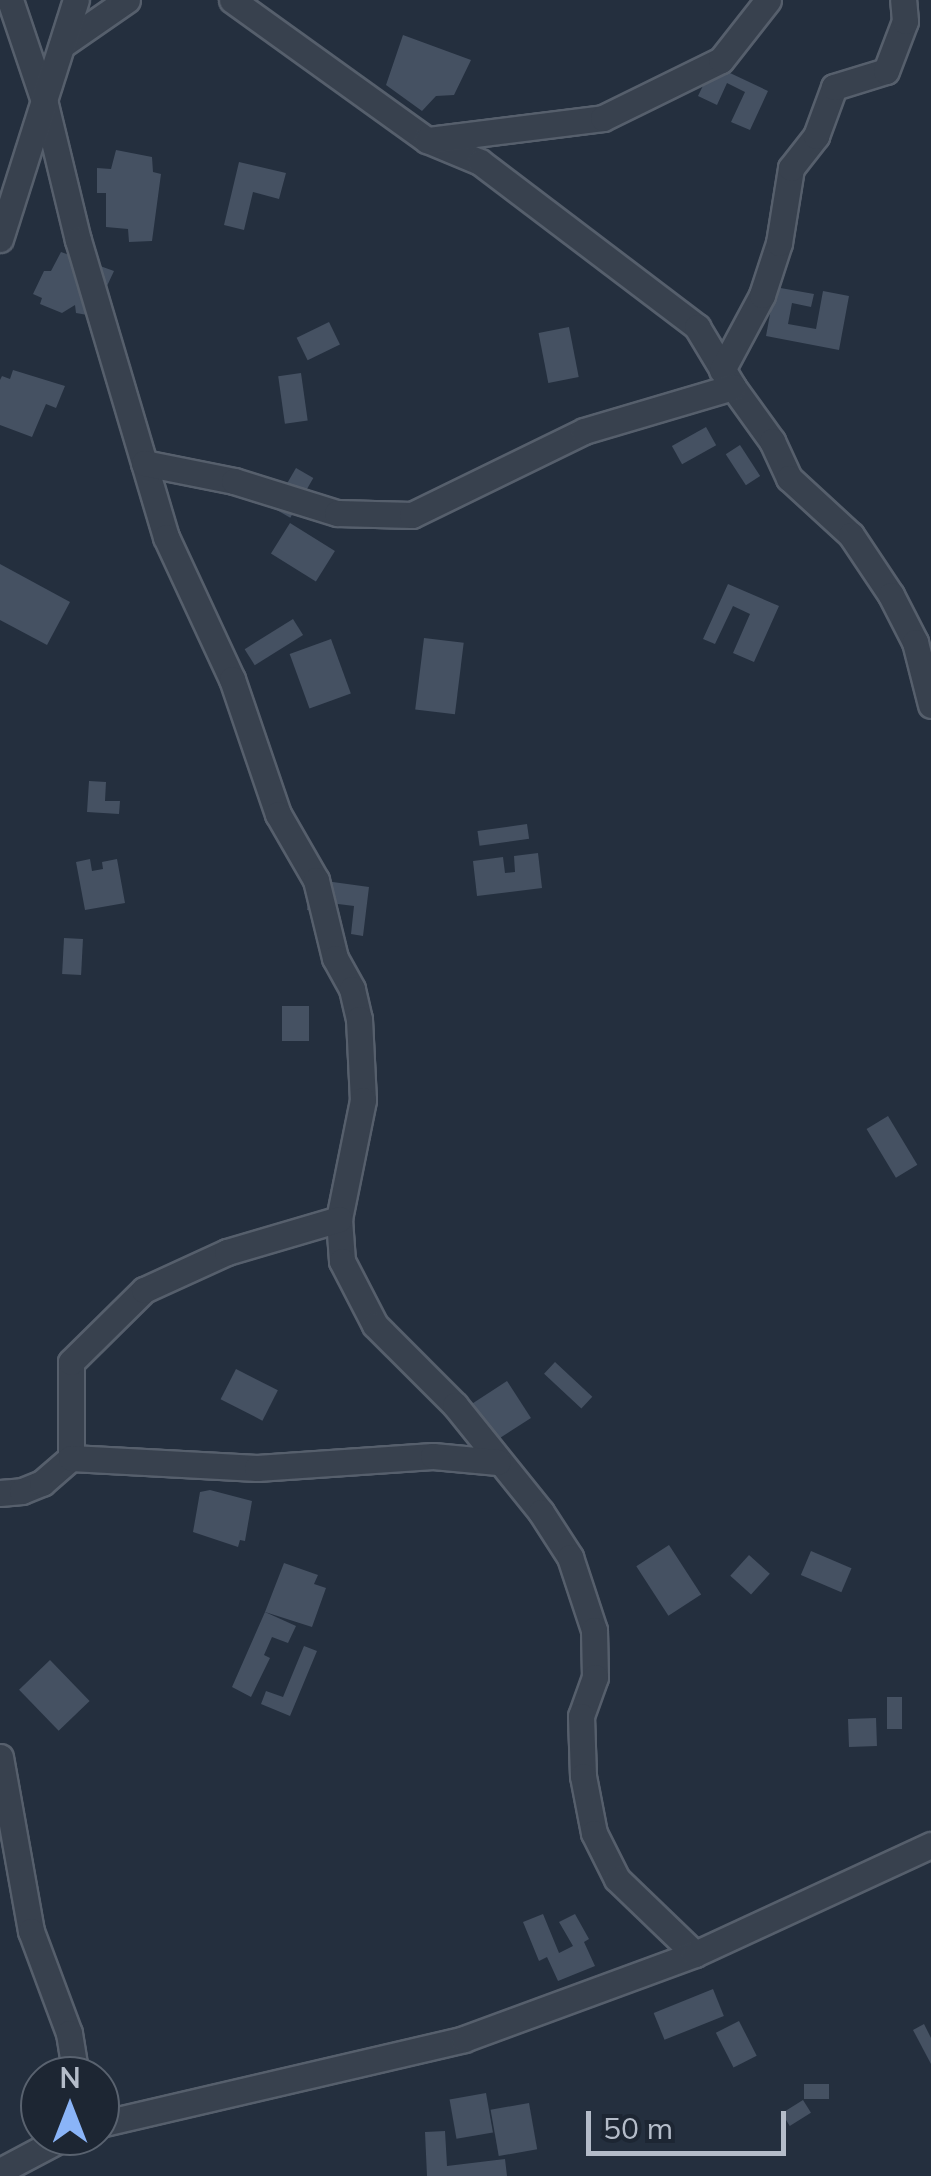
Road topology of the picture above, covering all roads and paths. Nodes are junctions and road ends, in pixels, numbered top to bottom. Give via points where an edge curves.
1 (10, 0) edge
2 (76, 0) edge
3 (127, 0) edge
4 (232, 0) edge
5 (768, 0) edge
6 (903, 0) edge
7 (62, 45) junction
8 (45, 104) junction
9 (427, 140) junction
10 (0, 239) edge
11 (727, 379) junction
12 (144, 463) junction
13 (931, 706) edge
14 (339, 1218) junction
15 (71, 1458) junction
16 (498, 1462) junction
17 (0, 1492) edge
18 (0, 1757) edge
19 (931, 1845) edge
20 (695, 1954) junction
21 (73, 2056) edge
22 (120, 2119) edge
23 (28, 2156) edge
24 (0, 2171) edge

1 - 8 street
2 - 7 street
3 - 7 street
4 - 9 street
5 - 9 street via 721,60 603,118
6 - 11 street via 905,21 886,71 834,87 816,136 791,168 778,244
7 - 8 street
8 - 10 street
8 - 12 street
9 - 11 street via 480,162 697,327
11 - 12 street via 584,431 412,515 337,513 234,481
11 - 13 street via 772,441 789,478 851,534 891,596 916,642
12 - 14 street via 166,537 232,679 278,814 316,880 335,958 352,989 363,1100
14 - 15 street via 227,1252 144,1290 71,1362
14 - 16 street via 342,1261 374,1324 455,1404
15 - 16 street via 257,1468 432,1456
15 - 17 street via 22,1492
16 - 20 street via 541,1512 585,1593 596,1657 581,1716 584,1776 607,1866
18 - 21 street via 31,1931
19 - 20 street
20 - 22 street via 464,2039
23 - 24 street

